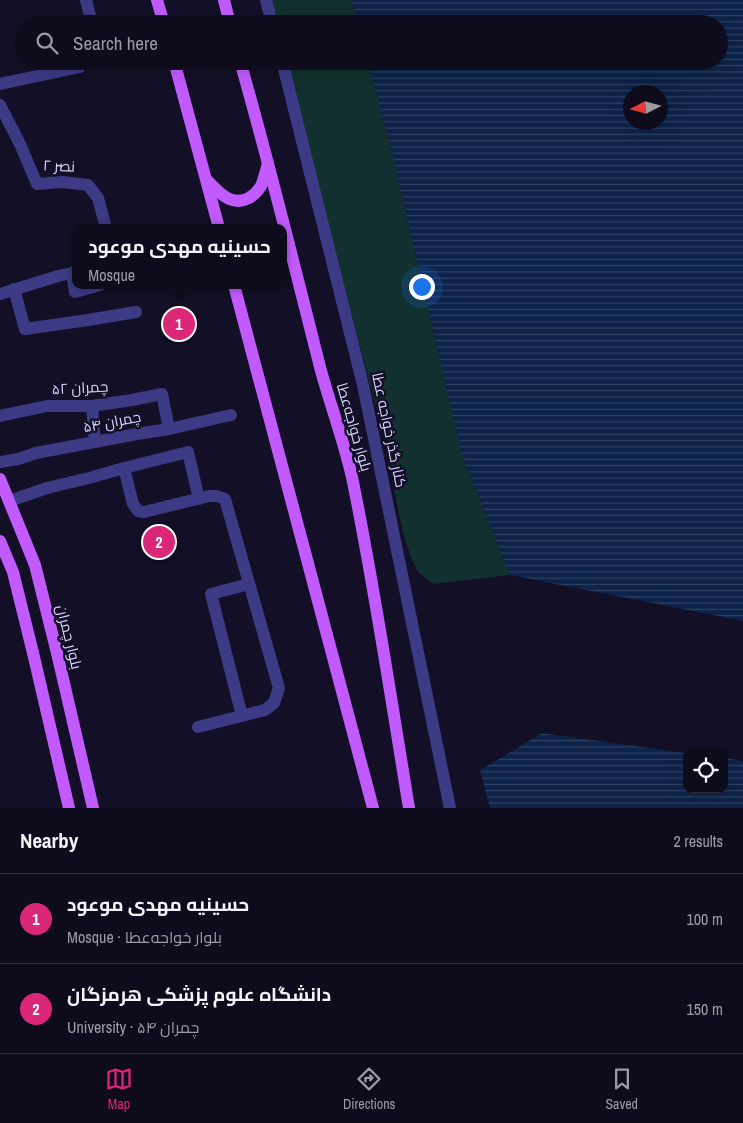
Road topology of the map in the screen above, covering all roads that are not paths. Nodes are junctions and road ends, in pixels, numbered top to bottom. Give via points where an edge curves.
1 (86, 0) edge
2 (157, 0) edge
3 (224, 0) edge
4 (266, 0) edge
5 (90, 15) edge
6 (161, 15) edge
7 (228, 15) edge
8 (270, 15) edge
9 (66, 70) edge
10 (176, 70) edge
11 (242, 70) edge
12 (284, 70) edge
13 (0, 84) edge
14 (0, 104) edge
15 (268, 162) junction
16 (206, 179) junction
17 (105, 224) edge
18 (218, 224) edge
19 (281, 224) edge
20 (288, 256) edge
21 (72, 272) edge
22 (14, 289) junction
23 (75, 289) edge
24 (86, 289) edge
25 (235, 289) edge
26 (0, 294) edge
27 (136, 312) dead end
28 (92, 406) junction
29 (231, 415) dead end
30 (0, 416) edge
31 (169, 429) junction
32 (95, 442) junction
33 (0, 462) edge
34 (124, 468) junction
35 (0, 479) edge
36 (199, 499) junction
37 (8, 501) junction
38 (0, 541) edge
39 (250, 584) junction
40 (57, 653) junction
41 (34, 657) junction
42 (242, 716) junction
43 (198, 727) dead end
44 (69, 808) edge
45 (93, 808) edge
46 (373, 808) edge
47 (409, 808) edge
48 (450, 808) edge

1 - 5 street
2 - 6 main road
3 - 7 main road
4 - 8 street
9 - 13 street
10 - 16 main road
11 - 15 main road, بلوار خواجه‌عطا
12 - 48 street, کنار گذر خواجه عطا via 364,385
14 - 17 street, نصر ۲ via 37,184 88,185 98,198
15 - 16 main road via 260,188 245,200 227,198
15 - 19 main road, بلوار خواجه‌عطا
16 - 18 main road
20 - 47 main road, بلوار خواجه‌عطا via 353,480
21 - 22 street
22 - 26 street
22 - 27 street via 24,329
23 - 24 street via 75,292
25 - 46 main road
28 - 30 street, چمران ۵۲ via 47,406
28 - 31 street, چمران ۵۲ via 162,394
28 - 32 street
29 - 31 street, چمران ۵۴
31 - 32 street, چمران ۵۴
32 - 33 street, چمران ۵۴
34 - 36 street via 132,504 138,511
34 - 36 street via 188,452
34 - 37 street
35 - 37 main road, بلوار چمران
36 - 39 street via 218,496 225,499
37 - 40 main road, بلوار چمران via 35,565
38 - 41 main road via 13,572
39 - 42 street via 279,688 274,703 265,710
39 - 42 street via 211,594
40 - 41 main road
40 - 45 main road, بلوار چمران
41 - 44 main road
42 - 43 street

